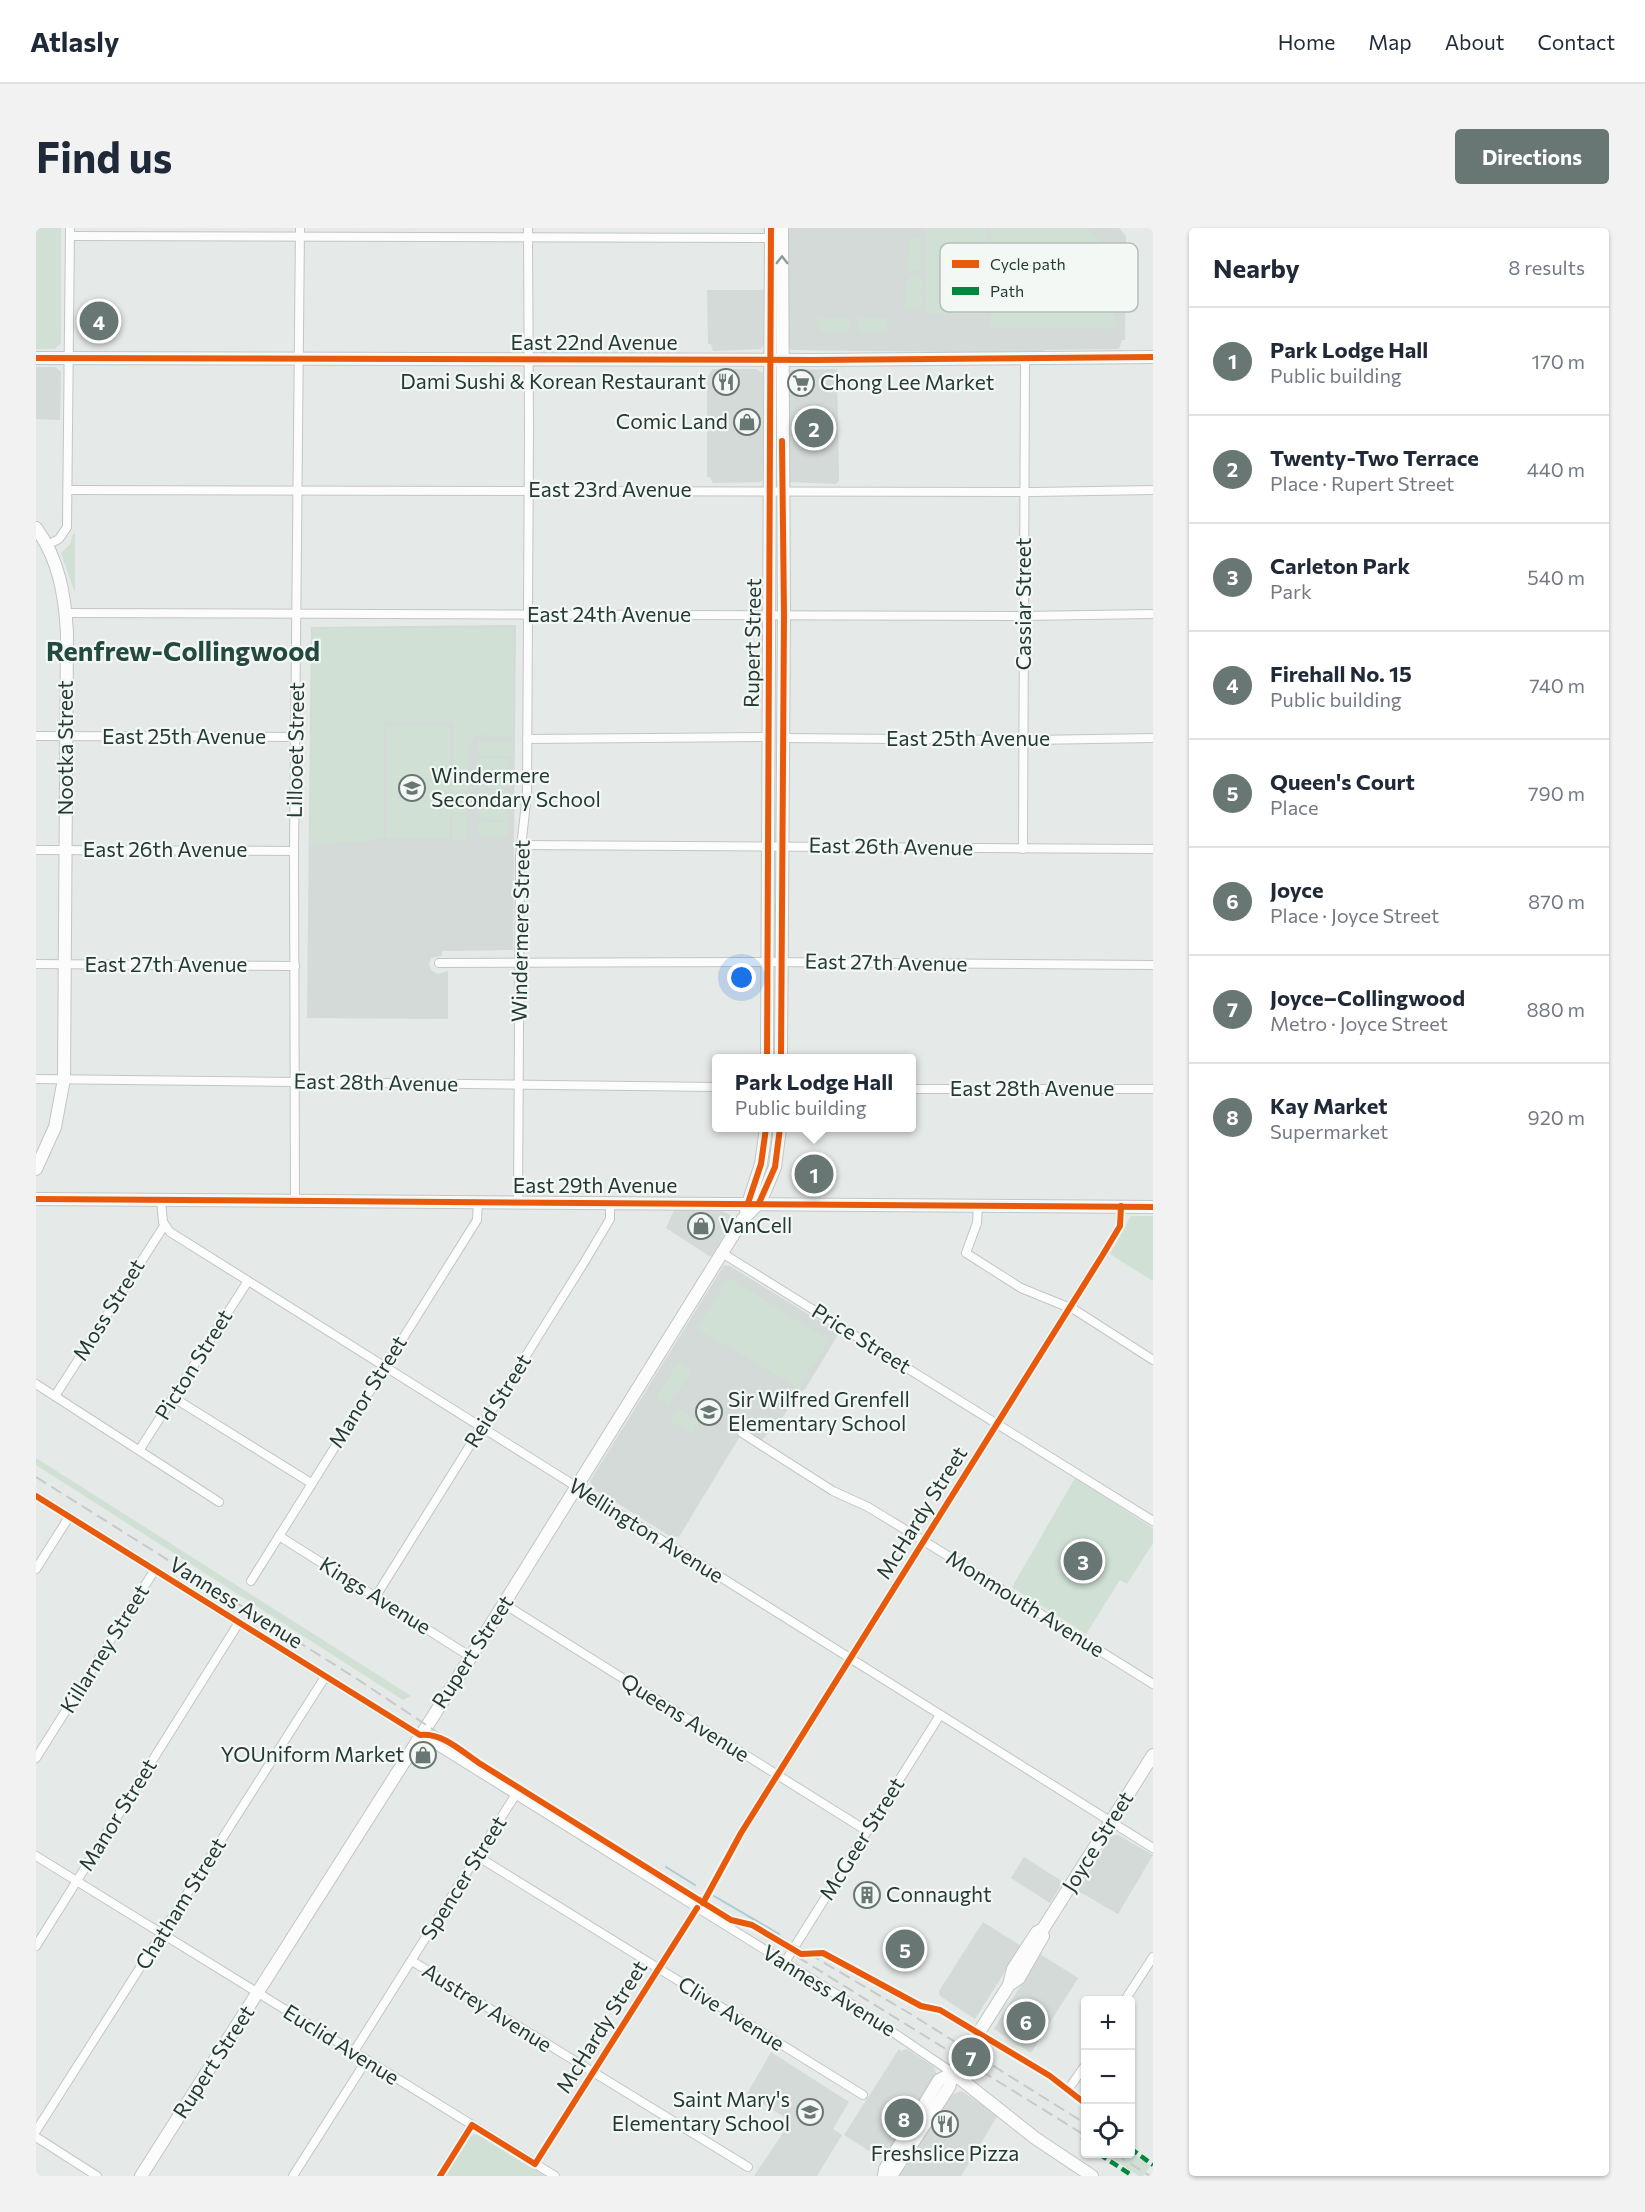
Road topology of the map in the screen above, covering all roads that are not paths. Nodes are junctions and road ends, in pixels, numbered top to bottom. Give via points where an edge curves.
1 (528, 228) edge
2 (782, 228) edge
3 (70, 232) edge
4 (300, 233) edge
5 (771, 233) edge
6 (528, 238) junction
7 (1153, 357) edge
8 (36, 358) edge
9 (69, 358) junction
10 (299, 359) junction
11 (1024, 359) junction
12 (529, 360) junction
13 (777, 360) junction
14 (68, 489) junction
15 (299, 490) junction
16 (777, 490) junction
17 (1153, 490) edge
18 (528, 491) junction
19 (1024, 492) junction
20 (36, 528) edge
21 (47, 545) junction
22 (66, 613) junction
23 (297, 613) junction
24 (771, 614) junction
25 (784, 614) junction
26 (1153, 614) edge
27 (528, 615) junction
28 (1024, 616) junction
29 (36, 736) edge
30 (66, 736) junction
31 (295, 737) junction
32 (769, 738) junction
33 (783, 738) junction
34 (1153, 738) edge
35 (526, 739) junction
36 (1024, 740) junction
37 (521, 845) junction
38 (768, 845) junction
39 (784, 846) junction
40 (1023, 849) junction
41 (1153, 849) edge
42 (36, 850) edge
43 (66, 850) junction
44 (294, 851) junction
45 (519, 961) junction
46 (767, 962) junction
47 (782, 962) junction
48 (439, 963) dead end
49 (36, 964) edge
50 (65, 965) junction
51 (1153, 965) edge
52 (295, 966) junction
53 (767, 1054) edge
54 (781, 1054) edge
55 (36, 1079) edge
56 (64, 1079) junction
57 (295, 1081) junction
58 (519, 1085) junction
59 (712, 1087) edge
60 (916, 1089) edge
61 (1153, 1089) edge
62 (765, 1132) edge
63 (779, 1132) edge
64 (36, 1169) edge
65 (36, 1199) edge
66 (161, 1200) junction
67 (295, 1200) junction
68 (478, 1201) junction
69 (518, 1202) junction
70 (610, 1202) junction
71 (754, 1203) junction
72 (978, 1205) junction
73 (1121, 1206) junction
74 (1153, 1207) edge
75 (164, 1226) junction
76 (722, 1253) junction
77 (248, 1281) junction
78 (1068, 1307) junction
79 (1153, 1360) edge
80 (385, 1367) junction
81 (36, 1384) edge
82 (55, 1396) junction
83 (174, 1398) junction
84 (996, 1424) junction
85 (481, 1426) junction
86 (742, 1433) dead end
87 (140, 1449) junction
88 (311, 1483) junction
89 (575, 1487) junction
90 (36, 1496) edge
91 (219, 1502) dead end
92 (69, 1517) junction
93 (1153, 1521) edge
94 (279, 1536) junction
95 (924, 1541) junction
96 (36, 1569) edge
97 (154, 1571) junction
98 (250, 1581) dead end
99 (376, 1596) junction
100 (504, 1604) junction
101 (238, 1624) junction
102 (471, 1657) junction
103 (851, 1658) junction
104 (325, 1677) junction
105 (1153, 1684) edge
106 (940, 1714) junction
107 (420, 1735) junction
108 (1153, 1755) edge
109 (36, 1758) edge
110 (777, 1775) junction
111 (516, 1794) junction
112 (1112, 1821) junction
113 (867, 1832) junction
114 (741, 1833) dead end
115 (1153, 1848) edge
116 (36, 1856) edge
117 (477, 1856) junction
118 (77, 1881) junction
119 (697, 1908) junction
120 (161, 1934) junction
121 (36, 1946) edge
122 (1153, 1957) edge
123 (412, 1961) junction
124 (785, 1962) junction
125 (658, 1968) junction
126 (258, 1993) junction
127 (1128, 1996) edge
128 (353, 2054) junction
129 (366, 2061) junction
130 (1081, 2071) edge
131 (592, 2073) junction
132 (952, 2073) junction
133 (1072, 2084) dead end
134 (863, 2096) dead end
135 (472, 2126) junction
136 (36, 2131) edge
137 (36, 2137) edge
138 (535, 2164) junction
139 (748, 2167) dead end
140 (97, 2176) edge
141 (141, 2176) edge
142 (293, 2176) edge
143 (440, 2176) edge
144 (555, 2176) edge
145 (884, 2176) edge
146 (891, 2176) edge
147 (1092, 2176) edge

1 - 6 street, Windermere Street
13 -> 2 street, Rupert Street
3 - 4 street
3 - 9 street
4 - 6 street
4 - 10 street, Lillooet Street
5 - 6 street
5 - 13 street, Rupert Street
6 - 12 street, Windermere Street
7 - 11 street, East 22nd Avenue
8 - 9 street, East 22nd Avenue
9 - 10 street, East 22nd Avenue
9 - 14 street
10 - 12 street, East 22nd Avenue
10 - 15 street, Lillooet Street
11 - 13 street, East 22nd Avenue
11 - 19 street, Cassiar Street
12 - 13 street, East 22nd Avenue
12 - 18 street, Windermere Street
13 - 16 street, Rupert Street
14 - 15 street, East 23rd Avenue
14 - 21 street via 65,534
15 - 18 street, East 23rd Avenue
15 - 23 street, Lillooet Street
16 - 18 street, East 23rd Avenue
16 - 19 street, East 23rd Avenue
16 - 24 street, Rupert Street
16 - 25 street, Rupert Street
17 - 19 street, East 23rd Avenue
18 - 27 street, Windermere Street
19 - 28 street, Cassiar Street
20 - 21 street, Nootka Street
21 - 22 street, Nootka Street via 57,569
22 - 23 street, East 24th Avenue
22 - 30 street, Nootka Street
23 - 27 street, East 24th Avenue
23 - 31 street, Lillooet Street
24 - 25 street, East 24th Avenue
24 - 27 street, East 24th Avenue
24 - 32 street, Rupert Street
25 - 28 street, East 24th Avenue
25 - 33 street, Rupert Street
26 - 28 street, East 24th Avenue
27 - 35 street, Windermere Street
28 - 36 street, Cassiar Street
29 - 30 street, East 25th Avenue
30 - 31 street, East 25th Avenue
30 - 43 street, Nootka Street
31 - 44 street, Lillooet Street
32 - 35 street
32 - 38 street, Rupert Street
33 - 36 street, East 25th Avenue
33 - 39 street, Rupert Street
34 - 36 street, East 25th Avenue
35 - 37 street, Windermere Street via 527,794
36 - 40 street, Cassiar Street
37 - 38 street, East 26th Avenue
37 - 45 street, Windermere Street
38 - 39 street, East 26th Avenue
38 - 46 street, Rupert Street
39 - 40 street, East 26th Avenue
39 - 47 street, Rupert Street
40 - 41 street, East 26th Avenue
42 - 43 street, East 26th Avenue
43 - 44 street, East 26th Avenue
43 - 50 street, Nootka Street
44 - 52 street, Lillooet Street
45 - 46 street, East 27th Avenue
45 - 48 street, East 27th Avenue
45 - 58 street, Windermere Street
46 - 47 street, East 27th Avenue
46 - 53 street, Rupert Street
47 - 51 street, East 27th Avenue
47 - 54 street, Rupert Street
49 - 50 street, East 27th Avenue
50 - 52 street, East 27th Avenue
50 - 56 street, Nootka Street
52 - 57 street, Lillooet Street
55 - 56 street, East 28th Avenue
56 - 57 street, East 28th Avenue
56 - 64 street, Nootka Street via 55,1127
57 - 58 street, East 28th Avenue
57 - 67 street, Lillooet Street
58 - 59 street, East 28th Avenue
58 - 69 street, Windermere Street
60 - 61 street, East 28th Avenue
62 - 71 street, Rupert Street
63 - 71 street, Rupert Street via 775,1167
65 - 66 street, East 29th Avenue
66 - 67 street, East 29th Avenue
66 - 75 street
67 - 68 street, East 29th Avenue
68 - 69 street, East 29th Avenue
68 - 80 street, Manor Street via 477,1220
69 - 70 street, East 29th Avenue
70 - 71 street, East 29th Avenue
70 - 85 street, Reid Street via 610,1219
71 - 72 street, East 29th Avenue
71 - 76 street, Rupert Street
72 - 73 street, East 29th Avenue
72 - 78 street via 977,1223 966,1252 1021,1288
73 - 74 street, East 29th Avenue
73 - 78 street, McHardy Street via 1120,1226
75 - 77 street, Wellington Avenue
75 - 82 street, Moss Street
76 - 84 street, Price Street
76 - 89 street, Rupert Street
77 - 80 street, Wellington Avenue
77 - 83 street, Picton Street
78 - 79 street
78 - 84 street, McHardy Street
80 - 85 street, Wellington Avenue
80 - 88 street, Manor Street
81 - 82 street
82 - 87 street
83 - 87 street, Picton Street
83 - 88 street
84 - 93 street, Price Street
84 - 95 street, McHardy Street
85 - 89 street, Wellington Avenue
85 - 99 street, Reid Street
86 - 95 street, Monmouth Avenue via 833,1491
87 - 91 street
88 - 94 street, Manor Street
89 - 100 street, Rupert Street
89 - 103 street, Wellington Avenue
90 - 92 street, Vanness Avenue
92 - 96 street
92 - 97 street, Vanness Avenue
94 - 98 street, Manor Street
94 - 99 street, Kings Avenue
95 - 103 street, McHardy Street
95 - 105 street, Monmouth Avenue
97 - 101 street, Vanness Avenue
97 - 109 street, Killarney Street
99 - 102 street, Kings Avenue
100 - 102 street, Rupert Street
100 - 110 street, Queens Avenue
101 - 104 street, Vanness Avenue
101 - 118 street, Manor Street
102 - 107 street, Rupert Street
103 - 106 street, Wellington Avenue
103 - 110 street, McHardy Street
104 - 107 street, Vanness Avenue
104 - 120 street, Chatham Street
106 - 112 street, Wellington Avenue
106 - 113 street, McGeer Street
107 - 111 street, Vanness Avenue
107 - 126 street, Rupert Street
108 - 112 street, Joyce Street
110 - 113 street, Queens Avenue
110 - 114 street, McHardy Street
111 - 117 street, Spencer Street
111 - 119 street, Vanness Avenue
112 - 115 street, Wellington Avenue
112 - 132 street, Joyce Street via 1043,1929 1043,1936 1019,1978 1009,1984
113 - 124 street, McGeer Street
116 - 118 street, Euclid Avenue
117 - 123 street, Spencer Street
117 - 125 street, Clive Avenue
118 - 120 street, Euclid Avenue
118 - 121 street, Manor Street
119 - 124 street, Vanness Avenue
119 - 125 street, McHardy Street
120 - 126 street, Euclid Avenue
120 - 136 street, Chatham Street
122 - 127 street
123 - 128 street, Spencer Street
123 - 131 street, Austrey Avenue
124 - 132 street, Vanness Avenue
125 - 131 street, McHardy Street
125 - 134 street, Clive Avenue
126 - 128 street, Euclid Avenue
126 - 141 street, Rupert Street
128 - 129 street, Euclid Avenue
129 - 135 street, Euclid Avenue
129 - 142 street
130 - 133 street
131 - 138 street, McHardy Street
131 - 139 street, Austrey Avenue
132 - 145 street, Joyce Street via 939,2080
132 - 146 street, Joyce Street via 947,2090
132 - 147 street, Vanness Avenue via 1035,2138
135 - 138 street, Euclid Avenue
135 - 143 street
137 - 140 street
138 - 144 street, Euclid Avenue

